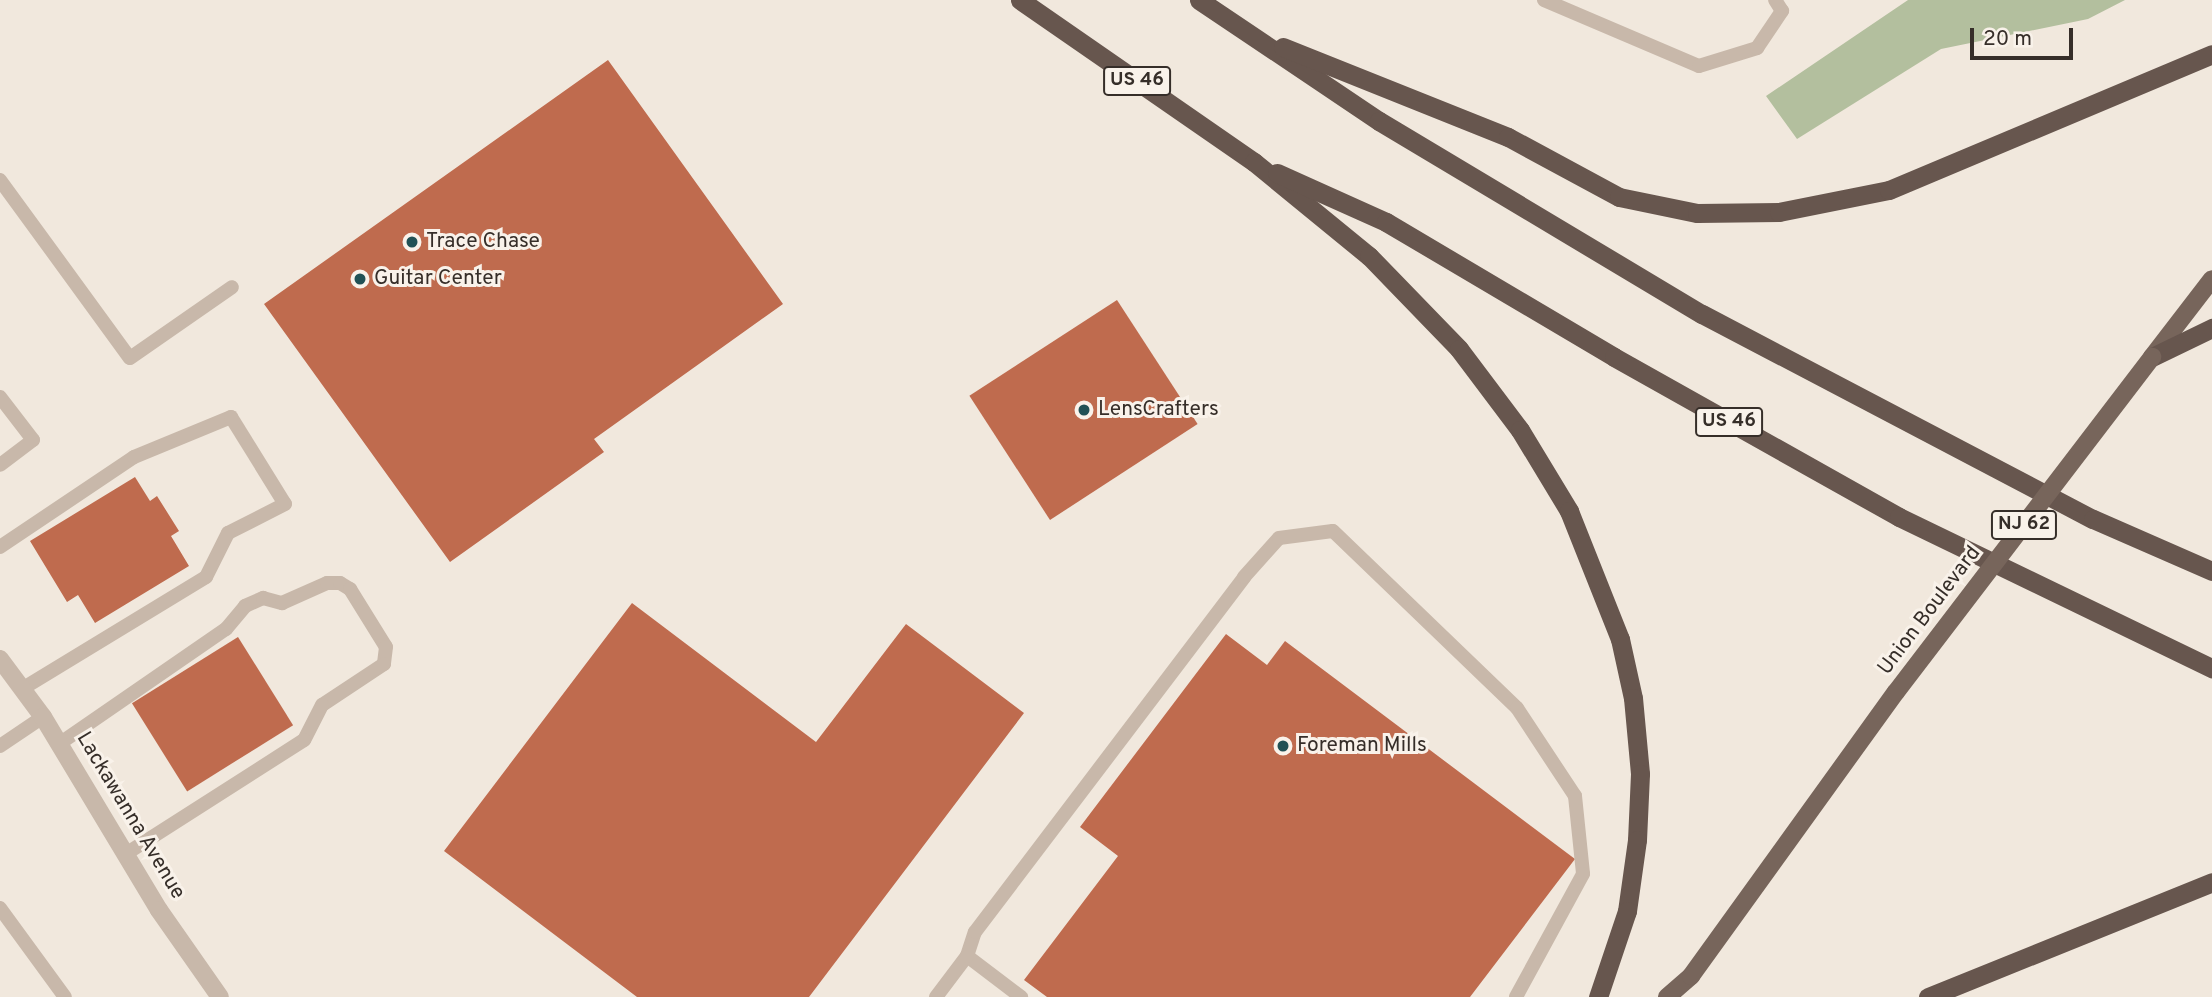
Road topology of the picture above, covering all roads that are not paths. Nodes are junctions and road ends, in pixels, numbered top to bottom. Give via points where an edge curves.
1 (1020, 0) edge
2 (1199, 0) edge
3 (1544, 0) edge
4 (1775, 0) edge
5 (1246, 32) junction
6 (2212, 54) edge
7 (1254, 162) junction
8 (0, 180) edge
9 (2212, 279) edge
10 (232, 287) dead end
11 (2212, 328) edge
12 (2152, 357) junction
13 (0, 397) edge
14 (0, 465) edge
15 (0, 547) edge
16 (2212, 571) edge
17 (0, 659) edge
18 (2212, 668) edge
19 (22, 689) junction
20 (43, 717) junction
21 (59, 744) junction
22 (0, 746) edge
23 (126, 854) junction
24 (2212, 882) edge
25 (0, 908) edge
26 (967, 956) junction
27 (1691, 976) junction
28 (65, 997) edge
29 (220, 997) edge
30 (936, 997) edge
31 (1021, 997) edge
32 (1517, 997) edge
33 (1598, 997) edge
34 (1667, 997) edge
35 (1682, 997) edge
36 (1928, 997) edge

1 - 7 highway, US 46
2 - 5 highway
3 - 4 lane via 1699,66 1757,48 1782,11
5 - 6 highway via 1508,137 1619,197 1696,213 1779,212 1889,190
5 - 16 highway via 1414,143 1702,314 2093,519
7 - 18 highway, US 46 via 1386,222 1899,517
7 - 33 highway via 1369,256 1459,349 1520,430 1562,500 1596,575 1623,651 1640,774 1627,911
8 - 10 lane via 130,358
9 - 12 main road, Union Boulevard / NJ 62
11 - 12 highway
12 - 27 main road, Union Boulevard / NJ 62, bridge via 1896,692
13 - 14 lane via 33,440
15 - 19 lane via 134,457 231,417 285,504 228,533 206,577
17 - 19 street, Lackawanna Avenue
19 - 20 street, Lackawanna Avenue
20 - 21 street, Lackawanna Avenue
20 - 22 lane
21 - 23 street, Lackawanna Avenue
21 - 23 lane via 226,629 244,606 263,598 282,603 327,583 340,583 350,589 386,647 384,664 322,705 304,740
23 - 29 street, Lackawanna Avenue
24 - 36 highway
25 - 28 lane
26 - 30 lane
26 - 31 lane
26 - 32 lane via 975,932 1244,577 1279,538 1333,531 1517,708 1575,796 1583,874
27 - 34 main road, Union Boulevard / NJ 62
27 - 35 main road, Union Boulevard / NJ 62

